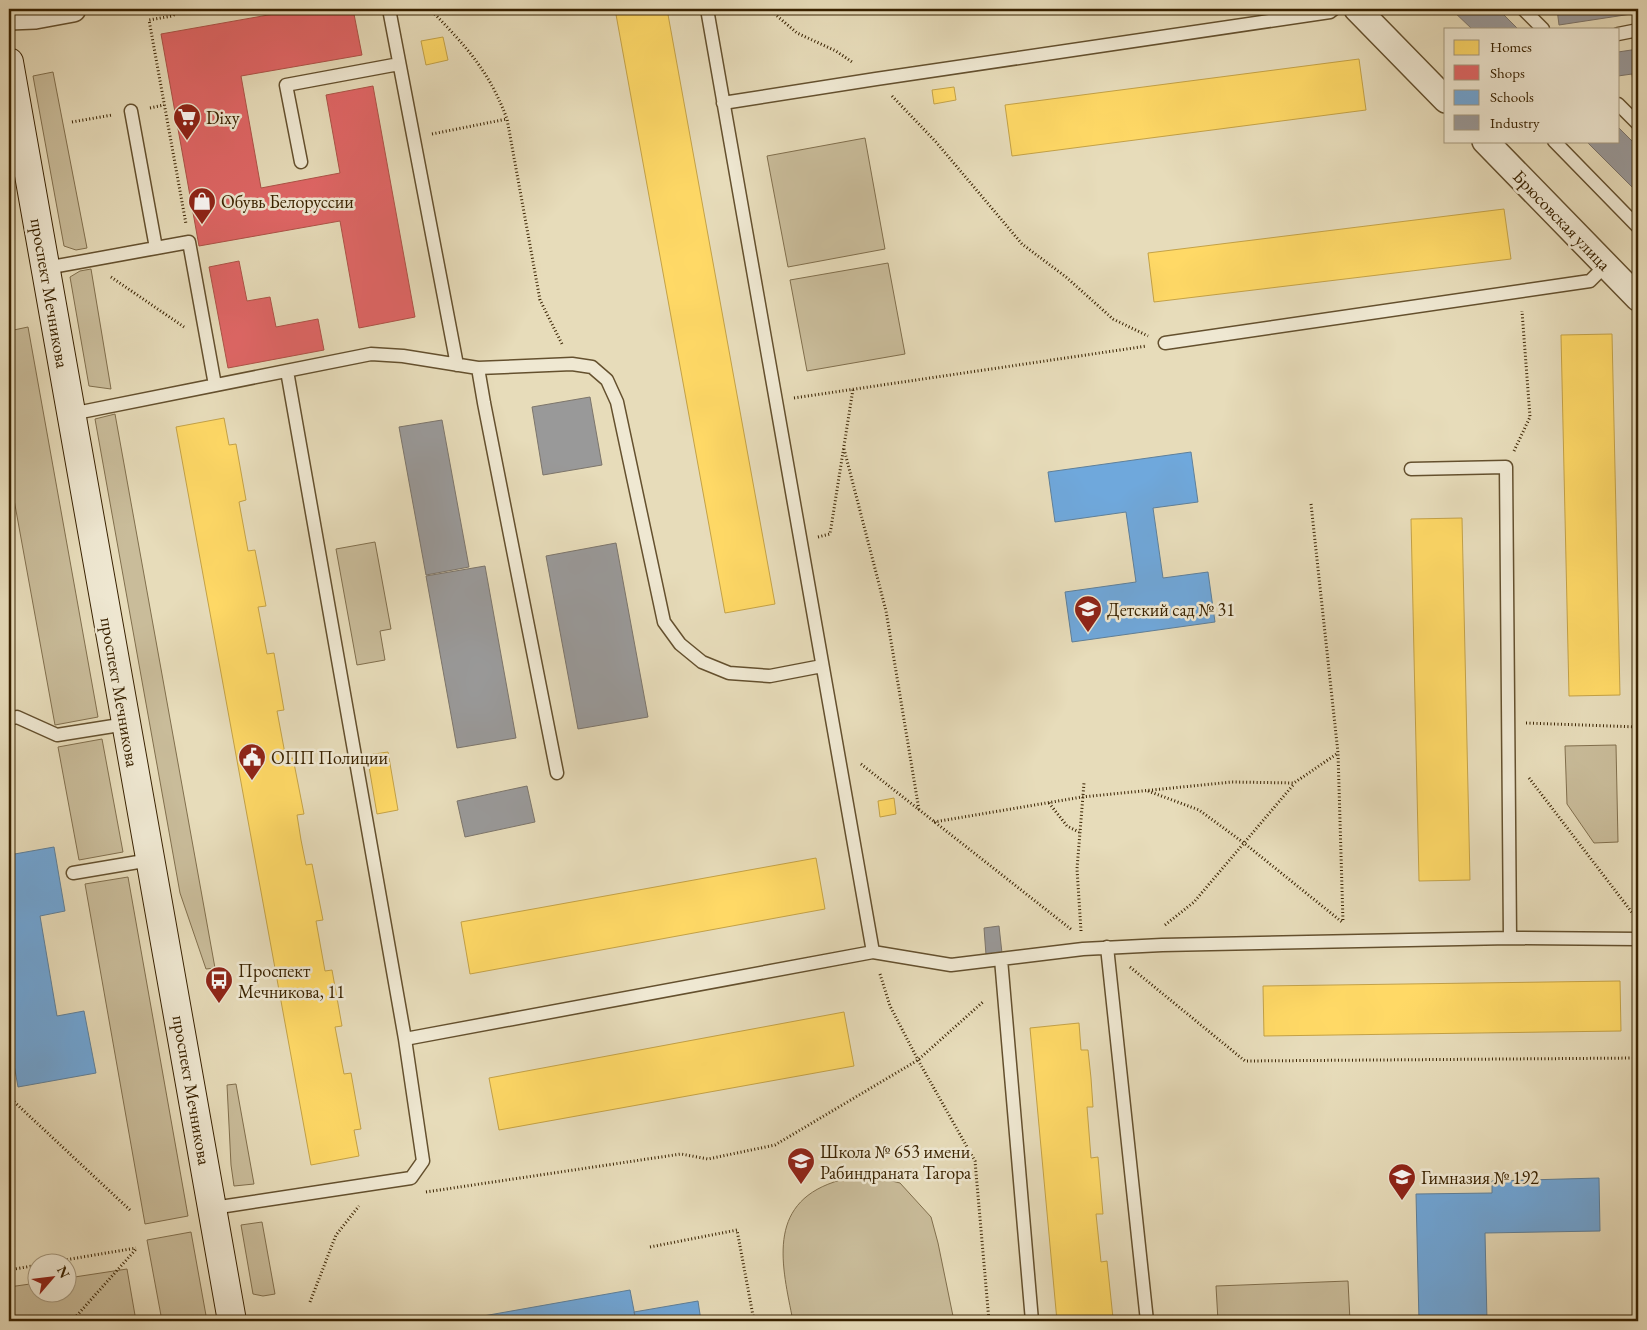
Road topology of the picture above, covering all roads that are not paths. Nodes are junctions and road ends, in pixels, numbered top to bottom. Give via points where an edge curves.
1 (73, 9) edge
2 (388, 9) edge
3 (707, 9) edge
4 (1334, 9) edge
5 (1523, 9) edge
6 (1366, 11) edge
7 (9, 17) edge
8 (1542, 28) edge
9 (1638, 30) edge
10 (1620, 34) edge
11 (9, 62) edge
12 (399, 64) junction
13 (1444, 98) edge
14 (723, 103) junction
15 (1620, 106) edge
16 (131, 111) dead end
17 (1637, 123) edge
18 (1486, 142) edge
19 (1555, 142) edge
20 (301, 162) dead end
21 (1638, 227) edge
22 (156, 248) junction
23 (1606, 265) junction
24 (46, 268) junction
25 (1638, 298) edge
26 (1165, 344) road end
27 (457, 365) junction
28 (478, 368) junction
29 (287, 371) junction
30 (215, 385) junction
31 (71, 414) junction
32 (1411, 469) dead end
33 (822, 666) junction
34 (9, 719) edge
35 (126, 724) junction
36 (557, 772) dead end
37 (150, 860) junction
38 (73, 873) dead end
39 (1510, 938) junction
40 (1638, 939) edge
41 (1107, 947) junction
42 (873, 952) junction
43 (1001, 960) junction
44 (405, 1039) junction
45 (213, 1208) junction
46 (232, 1321) edge
47 (1032, 1321) edge
48 (1147, 1321) edge

1 - 7 street
2 - 12 lane
3 - 14 lane
4 - 14 lane
5 - 8 lane
6 - 13 street
9 - 10 lane
11 - 24 street, проспект Мечникова
12 - 20 lane via 286,85
12 - 27 lane
14 - 33 lane
15 - 17 lane
16 - 22 lane
18 - 23 street, Брюсовская улица
19 - 21 lane
22 - 24 lane
22 - 30 lane via 189,242
23 - 25 street, Брюсовская улица
23 - 26 lane via 1590,281
24 - 31 street, проспект Мечникова
27 - 28 lane
27 - 29 lane via 371,354
28 - 33 lane via 572,364 592,367 607,380 617,402 664,622 680,644 702,662 729,673 770,676
28 - 36 lane
29 - 30 lane
29 - 44 lane
30 - 31 lane
31 - 35 street, проспект Мечникова
32 - 39 lane via 1506,468
33 - 42 lane
34 - 35 lane via 17,717 57,735
35 - 37 street, проспект Мечникова
37 - 38 lane
37 - 45 street, проспект Мечникова
39 - 40 lane
39 - 41 lane
41 - 43 lane
41 - 48 lane
42 - 43 lane via 951,965
42 - 44 lane
43 - 47 lane
44 - 45 lane via 424,1162 411,1178
45 - 46 street, проспект Мечникова

